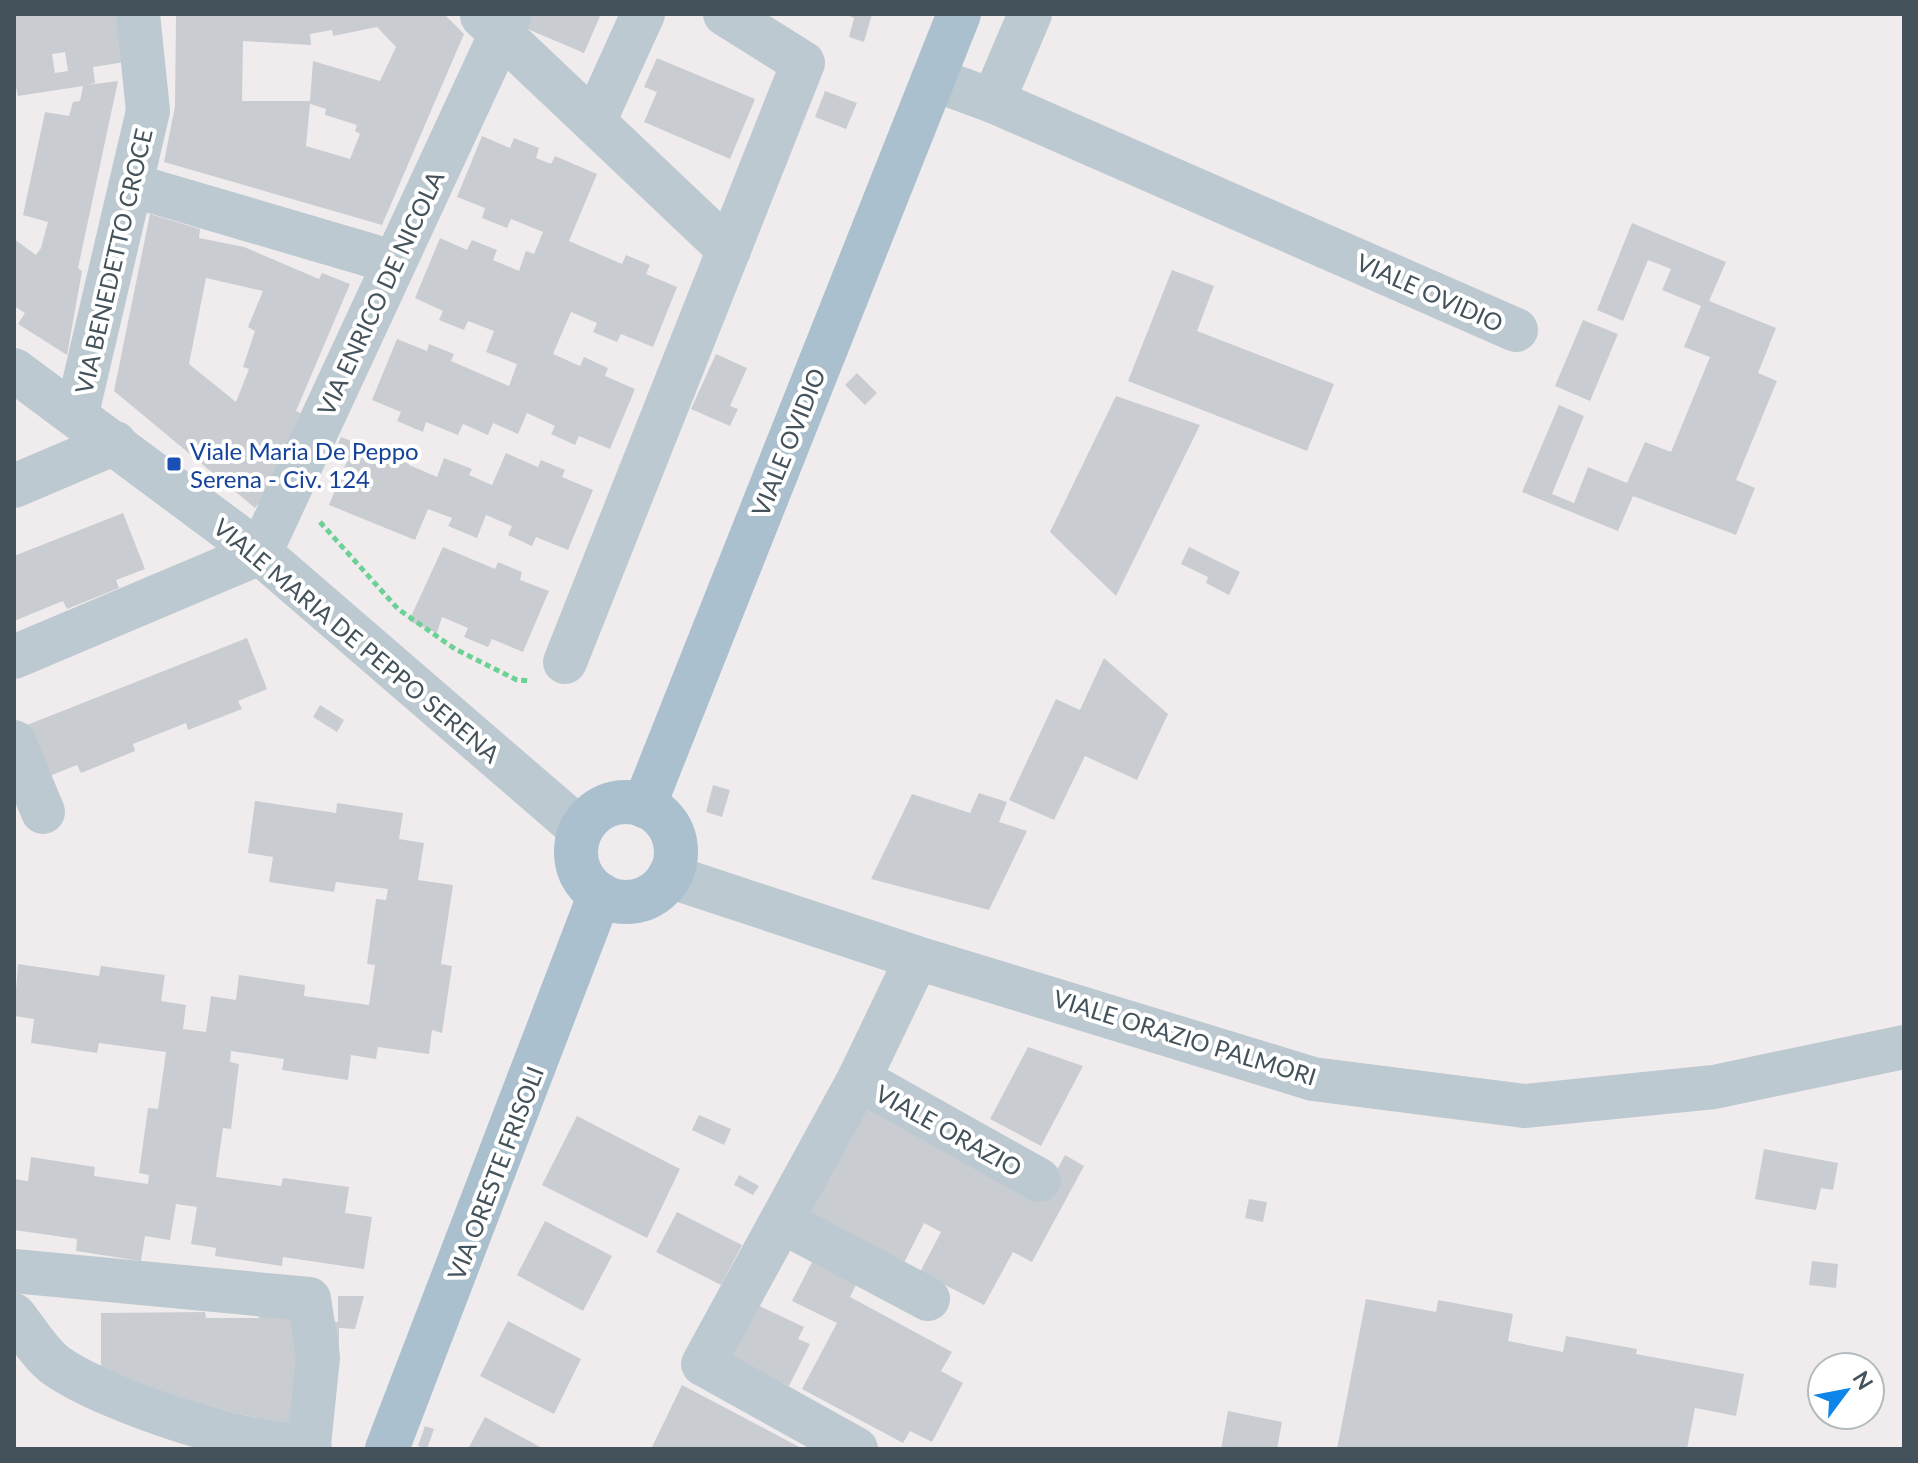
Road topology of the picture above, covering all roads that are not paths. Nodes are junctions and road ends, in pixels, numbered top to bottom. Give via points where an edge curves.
1 (138, 14) edge
2 (643, 14) edge
3 (725, 14) edge
4 (959, 14) edge
5 (1030, 14) edge
6 (497, 21) edge
7 (933, 79) junction
8 (993, 101) junction
9 (594, 122) junction
10 (131, 185) junction
11 (729, 250) junction
12 (393, 262) junction
13 (1516, 330) dead end
14 (14, 370) edge
15 (77, 413) junction
16 (115, 443) junction
17 (14, 486) edge
18 (260, 553) junction
19 (14, 657) edge
20 (565, 662) road end
21 (14, 742) edge
22 (644, 806) junction
23 (43, 812) dead end
24 (581, 830) junction
25 (669, 876) junction
26 (600, 894) junction
27 (917, 958) junction
28 (1904, 1047) edge
29 (859, 1079) junction
30 (1039, 1180) dead end
31 (783, 1222) junction
32 (14, 1271) edge
33 (928, 1299) dead end
34 (14, 1315) edge
35 (310, 1447) edge
36 (387, 1449) edge
37 (856, 1449) edge

1 - 10 street, VIA BENEDETTO CROCE via 148,111
2 - 9 street
3 - 11 street via 803,63
4 - 7 main road, VIALE OVIDIO
5 - 8 street
6 - 9 street, VIA ENRICO DE NICOLA
6 - 12 street, VIA ENRICO DE NICOLA
7 - 8 street, VIALE OVIDIO
7 - 22 main road, VIALE OVIDIO
8 - 13 street, VIALE OVIDIO
9 - 11 street, VIA ENRICO DE NICOLA
10 - 12 street
10 - 15 street, VIA BENEDETTO CROCE
11 - 20 street
12 - 18 street, VIA ENRICO DE NICOLA
14 - 15 street, VIALE MARIA DE PEPPO SERENA
15 - 16 street, VIALE MARIA DE PEPPO SERENA
16 - 17 street
16 - 18 street, VIALE MARIA DE PEPPO SERENA
18 - 19 street
18 - 24 street, VIALE MARIA DE PEPPO SERENA
21 - 23 street
22 - 24 main road via 605,806
22 - 25 main road via 660,816 674,841
24 - 26 main road via 577,863 585,881
25 - 26 main road via 655,893 637,901
25 - 27 street, VIALE ORAZIO PALMORI
26 - 36 main road, VIA ORESTE FRISOLI
27 - 28 street, VIALE ORAZIO PALMORI via 1313,1079 1524,1106 1714,1087
27 - 29 street, VIALE ORAZIO
29 - 30 street, VIALE ORAZIO
29 - 31 street, VIALE ORAZIO
31 - 33 street
31 - 37 street, VIALE ORAZIO via 703,1364
32 - 35 street via 309,1299 318,1357
34 - 35 street via 55,1366 137,1407 282,1447

